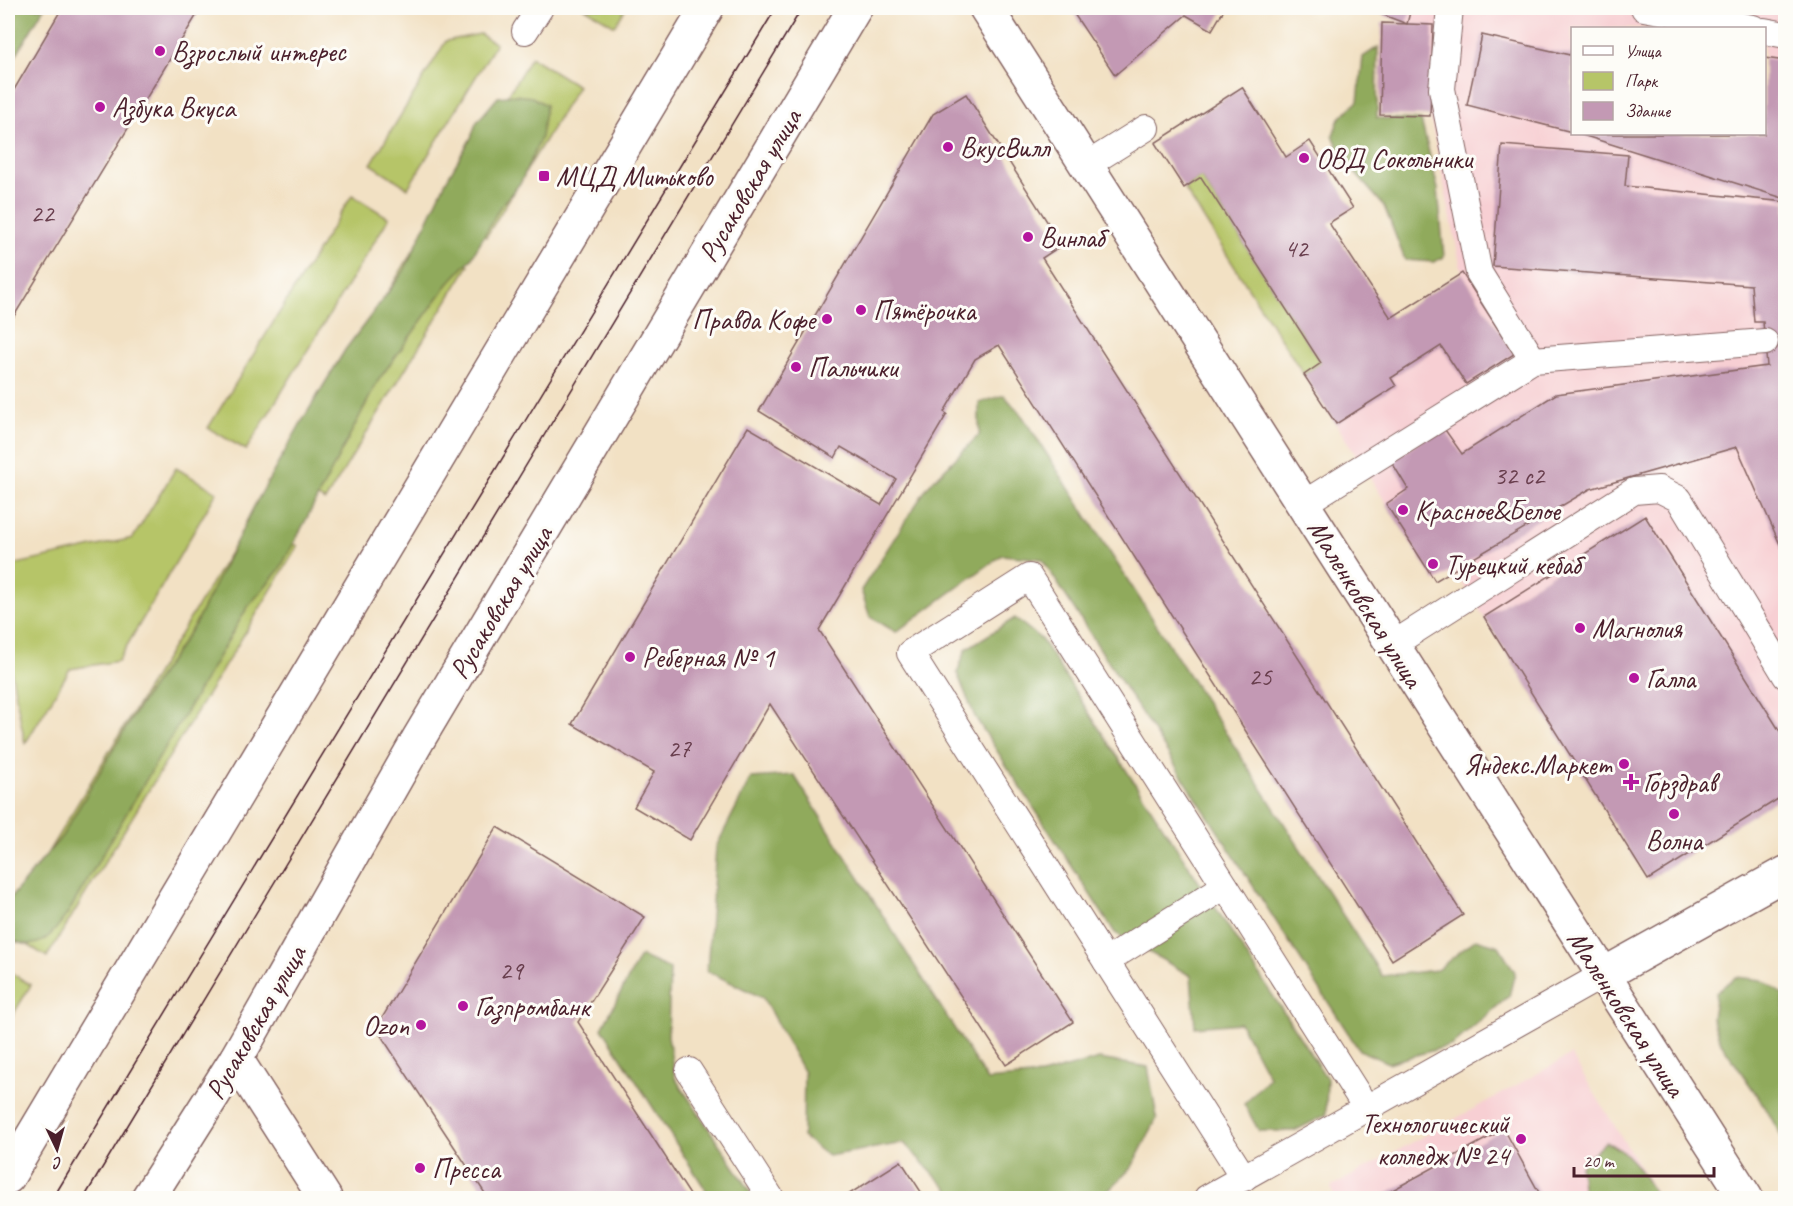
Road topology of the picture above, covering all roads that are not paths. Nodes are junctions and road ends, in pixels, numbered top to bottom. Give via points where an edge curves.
1 (540, 8) edge
2 (707, 8) edge
3 (855, 8) edge
4 (986, 8) edge
5 (1450, 8) edge
6 (1644, 8) edge
7 (1748, 27) edge
8 (525, 31) dead end
9 (1766, 31) edge
10 (1785, 35) edge
11 (1146, 128) dead end
12 (1087, 165) junction
13 (1765, 342) dead end
14 (1533, 360) junction
15 (1303, 504) junction
16 (1392, 645) junction
17 (1785, 676) edge
18 (1785, 873) edge
19 (1225, 886) junction
20 (1106, 961) junction
21 (1603, 975) junction
22 (236, 1059) junction
23 (689, 1071) dead end
24 (1367, 1109) junction
25 (8, 1177) edge
26 (1244, 1178) junction
27 (148, 1198) edge
28 (325, 1198) edge
29 (771, 1198) edge
30 (1207, 1198) edge
31 (1746, 1198) edge

1 - 8 lane
2 - 25 main road
3 - 22 main road, Русаковская улица via 418,738
4 - 12 main road, Маленковская улица
5 - 14 lane via 1442,89 1479,273
6 - 7 lane
9 - 10 lane
11 - 12 lane
12 - 15 main road, Маленковская улица
13 - 14 lane
14 - 15 lane
15 - 16 main road, Маленковская улица
16 - 17 lane via 1634,492 1659,489 1679,499
16 - 21 main road, Маленковская улица
18 - 21 main road
19 - 20 lane
19 - 20 lane via 1029,577 1019,583 910,653
19 - 24 lane
20 - 26 lane
21 - 24 lane
21 - 31 main road, Маленковская улица
22 - 27 main road, Русаковская улица
22 - 28 main road
23 - 29 lane
24 - 26 lane
26 - 30 lane

